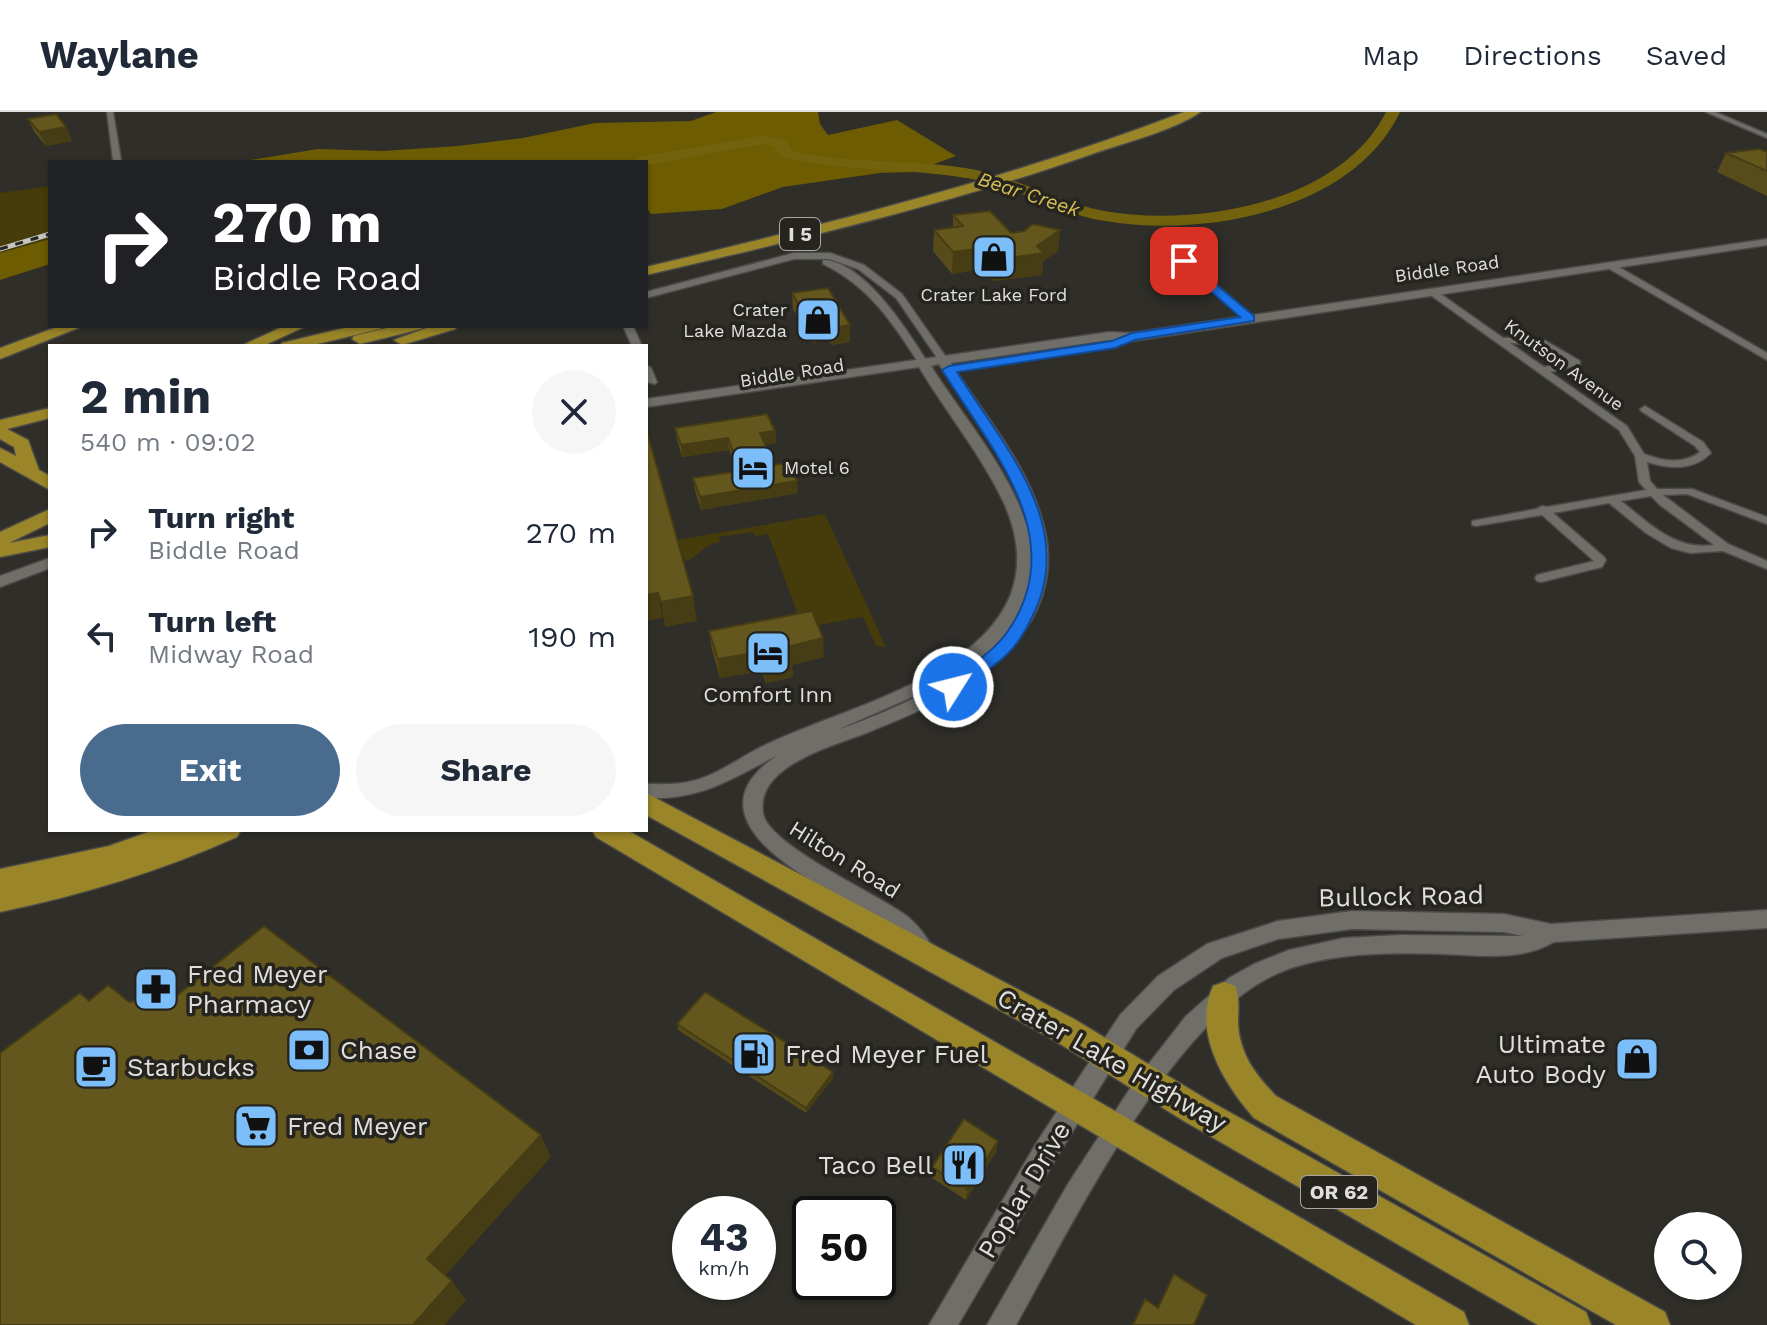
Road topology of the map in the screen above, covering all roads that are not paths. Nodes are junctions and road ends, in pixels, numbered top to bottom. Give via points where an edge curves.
1 (110, 112) edge
2 (1156, 112) edge
3 (1194, 112) edge
4 (1709, 112) edge
5 (1767, 136) edge
6 (117, 160) dead end
7 (737, 241) junction
8 (1767, 242) edge
9 (648, 256) edge
10 (782, 260) junction
11 (1184, 261) dead end
12 (648, 263) edge
13 (1609, 265) junction
14 (648, 270) edge
15 (1432, 292) junction
16 (648, 294) edge
17 (1250, 319) junction
18 (48, 327) edge
19 (70, 328) edge
20 (293, 328) edge
21 (365, 328) edge
22 (406, 328) edge
23 (442, 328) edge
24 (1503, 341) junction
25 (254, 344) edge
26 (297, 344) edge
27 (338, 344) edge
28 (388, 344) edge
29 (0, 345) edge
30 (0, 354) edge
31 (1767, 357) edge
32 (946, 365) junction
33 (926, 368) junction
34 (1544, 370) junction
35 (648, 373) edge
36 (652, 382) dead end
37 (48, 401) edge
38 (648, 403) edge
39 (1645, 409) dead end
40 (0, 413) edge
41 (48, 413) edge
42 (648, 415) edge
43 (0, 425) edge
44 (0, 432) edge
45 (0, 454) edge
46 (1640, 456) junction
47 (31, 473) junction
48 (48, 483) edge
49 (1653, 492) junction
50 (1611, 499) junction
51 (1542, 509) junction
52 (48, 516) edge
53 (1767, 521) edge
54 (1476, 523) dead end
55 (0, 540) edge
56 (45, 546) edge
57 (1724, 547) junction
58 (0, 552) edge
59 (48, 564) edge
60 (1767, 565) edge
61 (0, 571) edge
62 (1541, 578) dead end
63 (0, 582) edge
64 (648, 791) edge
65 (648, 804) edge
66 (178, 832) edge
67 (223, 832) edge
68 (608, 832) edge
69 (0, 880) edge
70 (0, 901) edge
71 (1767, 919) edge
72 (1551, 933) junction
73 (924, 953) junction
74 (1224, 995) junction
75 (1107, 1055) junction
76 (1149, 1081) junction
77 (1074, 1105) junction
78 (1116, 1129) junction
79 (943, 1325) edge
80 (1001, 1325) edge
81 (1451, 1325) edge
82 (1573, 1325) edge
83 (1652, 1325) edge

1 - 6 street
2 - 7 highway, I 5 via 1000,168
3 - 14 highway, I 5 via 953,194
4 - 5 street
7 - 9 highway
7 - 12 highway, I 5
8 - 13 main road, Biddle Road
10 - 16 street
10 - 32 street via 830,256 861,267 904,302
10 - 33 street via 826,262 861,281 885,304
11 - 17 street
13 - 15 main road, Biddle Road
13 - 31 street
15 - 17 main road, Biddle Road
15 - 24 street, Knutson Avenue
17 - 32 main road, Biddle Road via 1115,344
18 - 29 highway
19 - 30 highway
20 - 25 highway
21 - 26 highway
22 - 27 highway
23 - 28 highway
24 - 34 street, Knutson Avenue
24 - 34 street via 1542,341 1577,363
32 - 33 main road, Biddle Road
32 - 73 main road, Hilton Road via 1014,471 1032,511 1041,574 1031,606 1014,636 977,670 925,701 786,759 756,788 752,807 756,826 775,846 903,925
33 - 38 main road, Biddle Road
33 - 42 main road, Biddle Road
33 - 64 main road via 1005,491 1021,530 1025,572 1008,616 973,656 920,688 784,744 706,787
34 - 46 street, Knutson Avenue via 1623,428
35 - 36 street
37 - 40 highway
39 - 46 street via 1706,453 1679,464
41 - 43 highway
44 - 47 highway via 22,444
45 - 47 highway
46 - 49 street, Knutson Avenue via 1642,475
47 - 48 highway
49 - 50 street
49 - 53 street via 1688,491
49 - 57 street
50 - 51 street
50 - 57 street via 1683,550
51 - 54 street
51 - 62 street via 1600,560
52 - 55 highway
56 - 58 highway
56 - 61 main road
57 - 60 street
59 - 63 main road
65 - 73 highway, Crater Lake Highway / OR 62
66 - 69 highway via 110,856
67 - 70 highway via 105,877
68 - 77 highway, OR 62
71 - 72 main road, Bullock Road
72 - 74 main road, Bullock Road via 1513,947 1390,944 1316,952 1260,971
72 - 75 main road, Bullock Road via 1504,923 1382,920 1309,925 1248,938 1215,951 1166,983 1128,1022
73 - 75 highway, Crater Lake Highway / OR 62
74 - 76 main road, Bullock Road via 1196,1019
74 - 83 highway via 1221,1028 1226,1048 1245,1086 1265,1107
75 - 76 highway, Crater Lake Highway / OR 62
75 - 77 main road, Poplar Drive
76 - 78 main road, Poplar Drive
76 - 82 highway, Crater Lake Highway / OR 62
77 - 78 highway, OR 62
77 - 79 main road, Poplar Drive
78 - 80 main road, Poplar Drive
78 - 81 highway, OR 62

